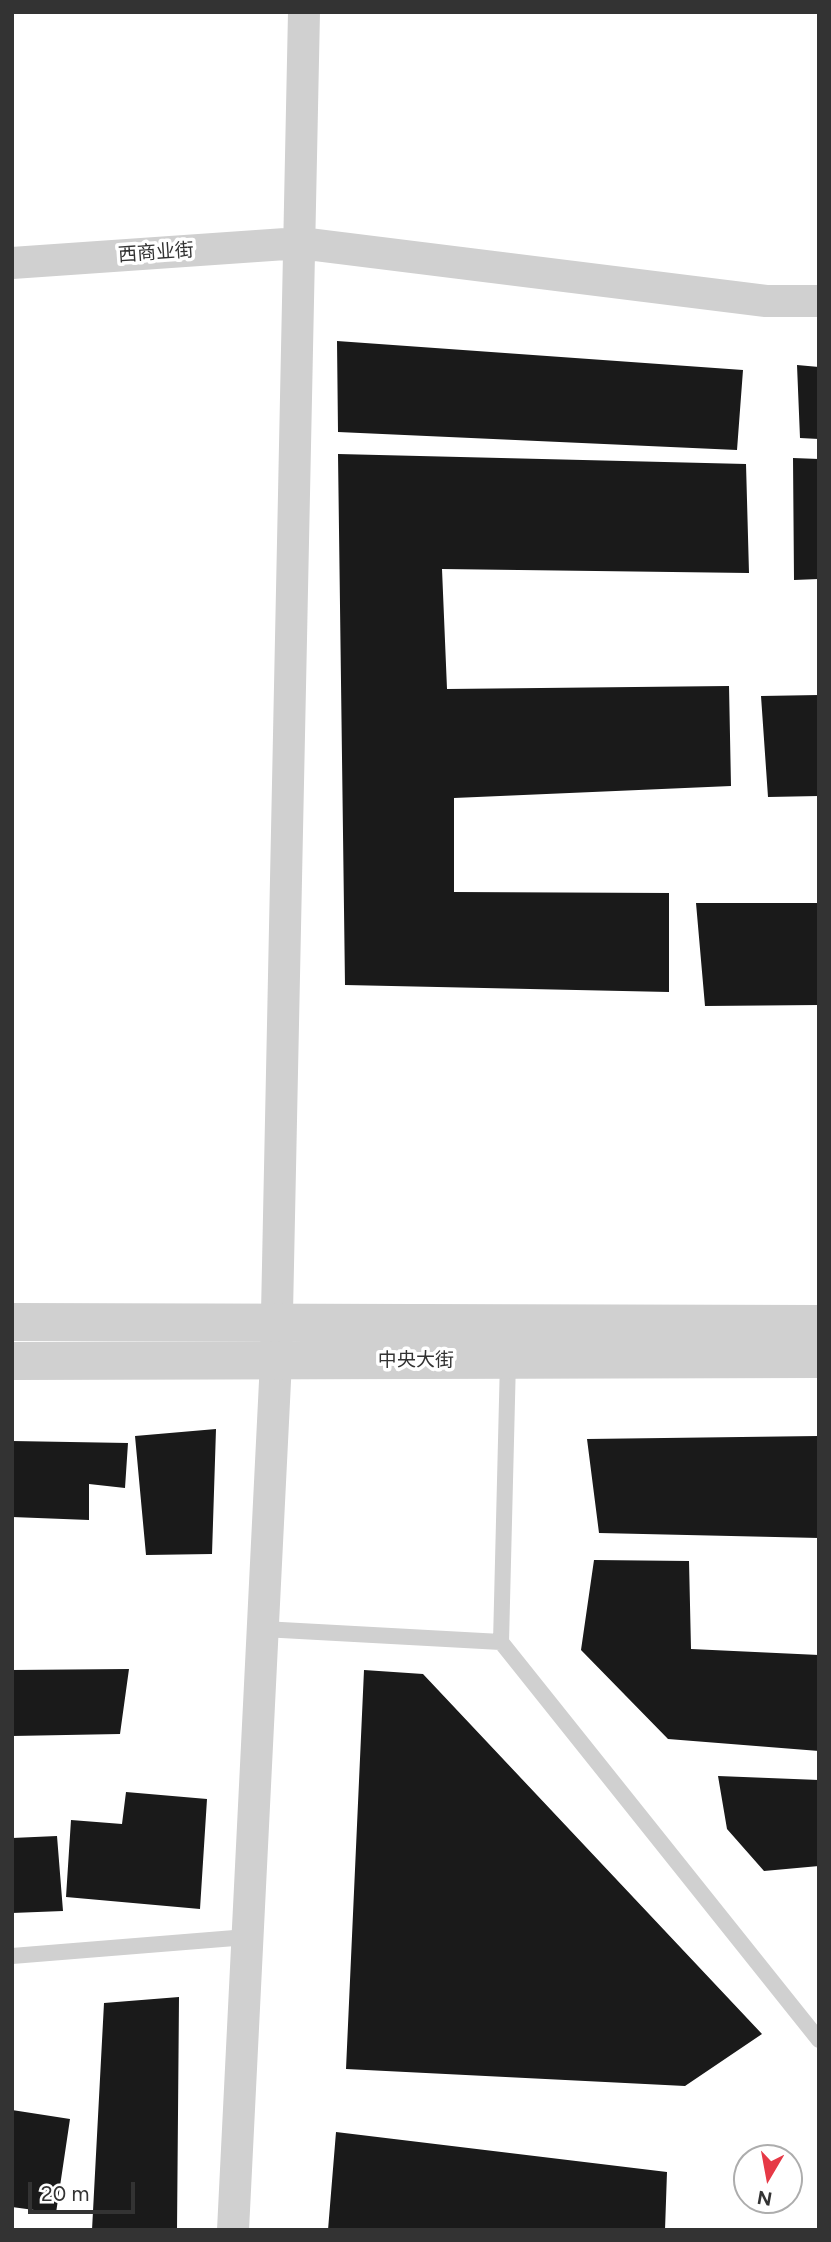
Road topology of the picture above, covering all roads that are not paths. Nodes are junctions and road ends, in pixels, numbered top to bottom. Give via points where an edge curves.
1 (304, 12) edge
2 (300, 243) junction
3 (12, 262) edge
4 (819, 301) edge
5 (12, 1322) edge
6 (277, 1323) junction
7 (819, 1324) edge
8 (819, 1359) edge
9 (508, 1360) junction
10 (12, 1361) edge
11 (276, 1361) junction
12 (262, 1629) junction
13 (501, 1642) junction
14 (247, 1937) junction
15 (12, 1956) edge
16 (819, 2040) edge
17 (233, 2230) edge

1 - 2 street
2 - 3 street, 西商业街
2 - 4 street, 西商业街 via 766,301
2 - 6 street
5 - 6 street
6 - 7 street
6 - 11 street
8 - 9 street, 中央大街
9 - 11 street, 中央大街
9 - 13 lane
10 - 11 street, 中央大街
11 - 12 street
12 - 13 lane
12 - 14 street
13 - 16 lane
14 - 15 lane
14 - 17 street

